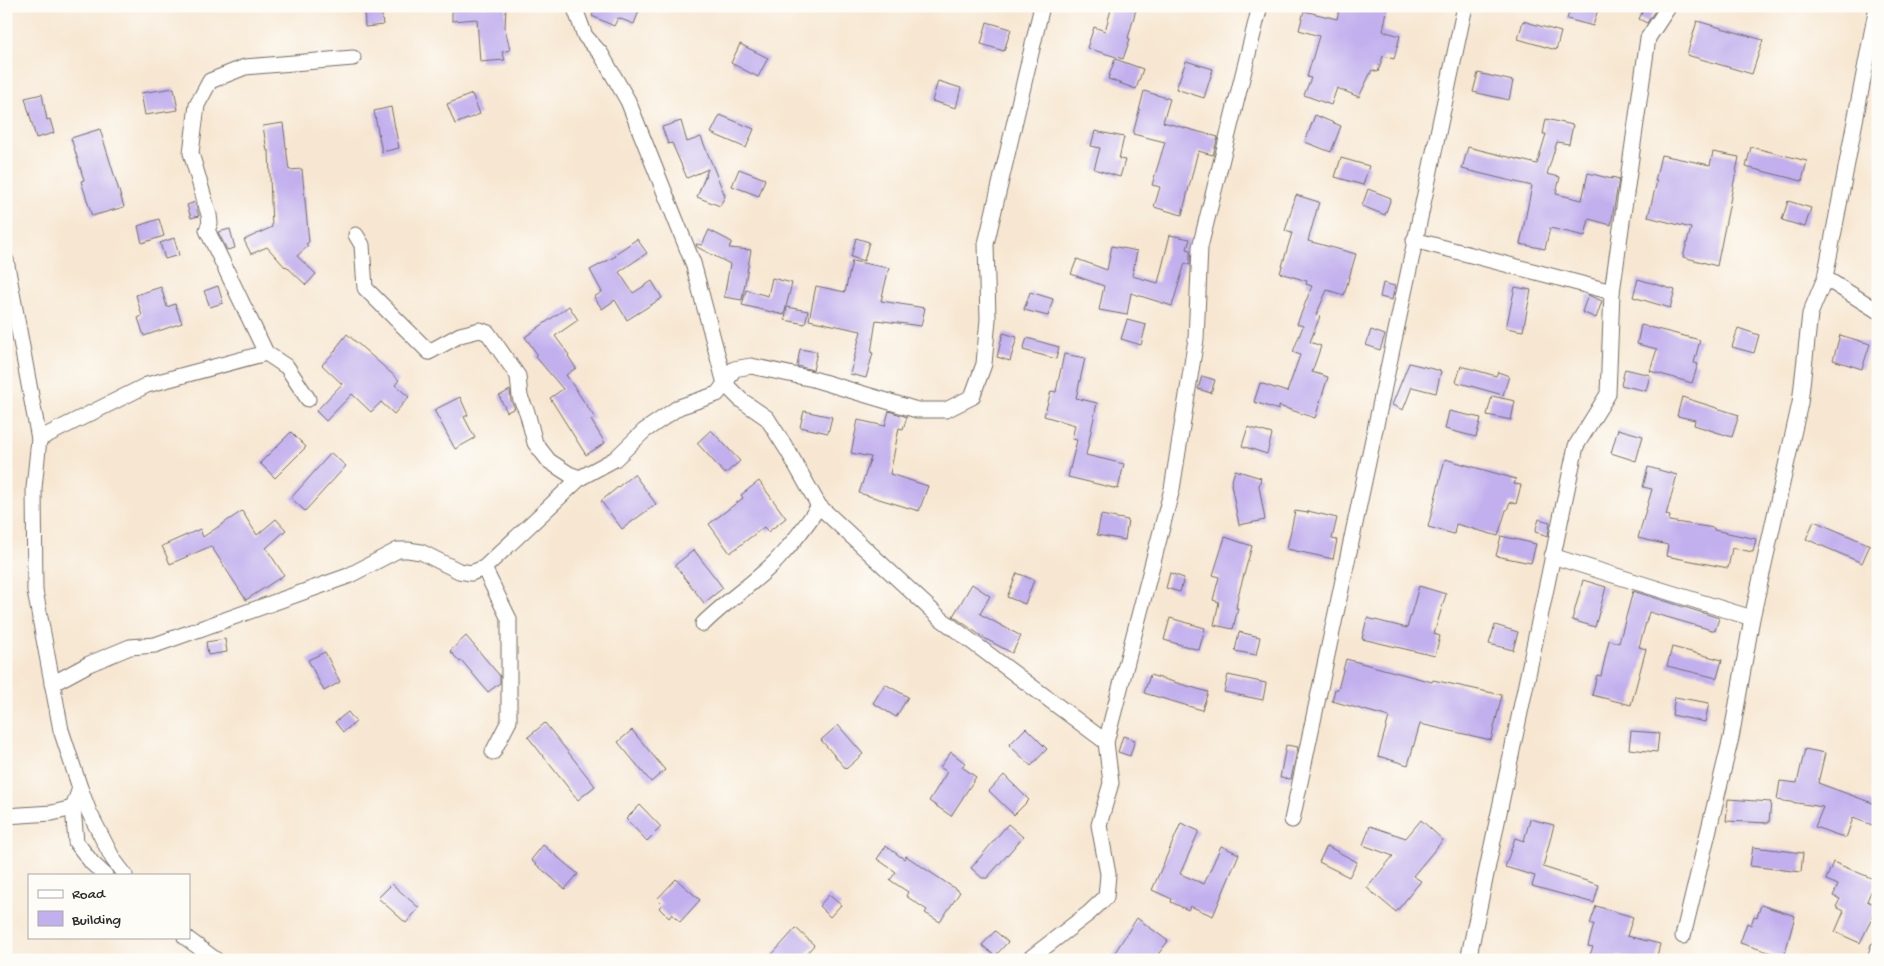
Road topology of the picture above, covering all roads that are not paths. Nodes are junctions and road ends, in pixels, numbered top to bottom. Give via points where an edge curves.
1 (574, 6) edge
2 (1042, 6) edge
3 (1260, 6) edge
4 (1465, 6) edge
5 (1669, 6) edge
6 (1877, 6) edge
7 (353, 58) dead end
8 (356, 235) dead end
9 (1414, 240) junction
10 (6, 260) edge
11 (1825, 278) junction
12 (1612, 292) junction
13 (1878, 311) edge
14 (266, 353) junction
15 (725, 384) junction
16 (308, 400) dead end
17 (39, 439) junction
18 (580, 478) junction
19 (818, 506) junction
20 (1552, 556) junction
21 (484, 568) junction
22 (1752, 618) junction
23 (703, 624) dead end
24 (52, 684) junction
25 (1106, 742) junction
26 (493, 752) dead end
27 (80, 788) junction
28 (73, 808) junction
29 (6, 816) edge
30 (1292, 820) dead end
31 (104, 874) edge
32 (124, 874) edge
33 (1683, 936) dead end
34 (186, 938) edge
35 (1878, 949) edge
36 (216, 960) edge
37 (1028, 960) edge
38 (1468, 960) edge
39 (1875, 960) edge

1 - 15 street via 585,36 601,54 628,101 689,254
2 - 15 street via 986,244 988,319 984,364 972,397 946,410 917,410 813,379 751,366 734,369
3 - 25 street via 1200,247 1196,339 1172,489
4 - 9 street
5 - 12 street via 1648,38
6 - 11 street
7 - 14 street via 245,67 210,81 197,105 191,153 209,215 207,230
8 - 18 street via 362,245 365,288 429,352 460,335 480,330 488,333 518,376 520,397 535,442 549,461
9 - 12 street
9 - 30 street
10 - 17 street
11 - 13 street
11 - 22 street via 1810,314 1800,403
12 - 20 street via 1608,394 1576,446
14 - 16 street via 287,367
14 - 17 street via 147,384
15 - 18 street via 717,394 679,407 644,431 615,459
15 - 19 street via 767,418
17 - 24 street via 34,488 35,591
18 - 21 street
19 - 23 street via 806,526 775,561
19 - 25 street via 940,618
20 - 22 street
20 - 38 street
21 - 24 street via 471,573 459,571 421,552 398,550 339,579 155,645 130,647
21 - 26 street via 508,620 509,721
22 - 33 street via 1731,738
24 - 27 street via 61,730
25 - 37 street via 1111,782 1099,825 1108,874 1106,897
27 - 28 street
27 - 32 street via 104,843
28 - 29 street via 52,814
28 - 31 street via 76,842
34 - 36 street
35 - 39 street

